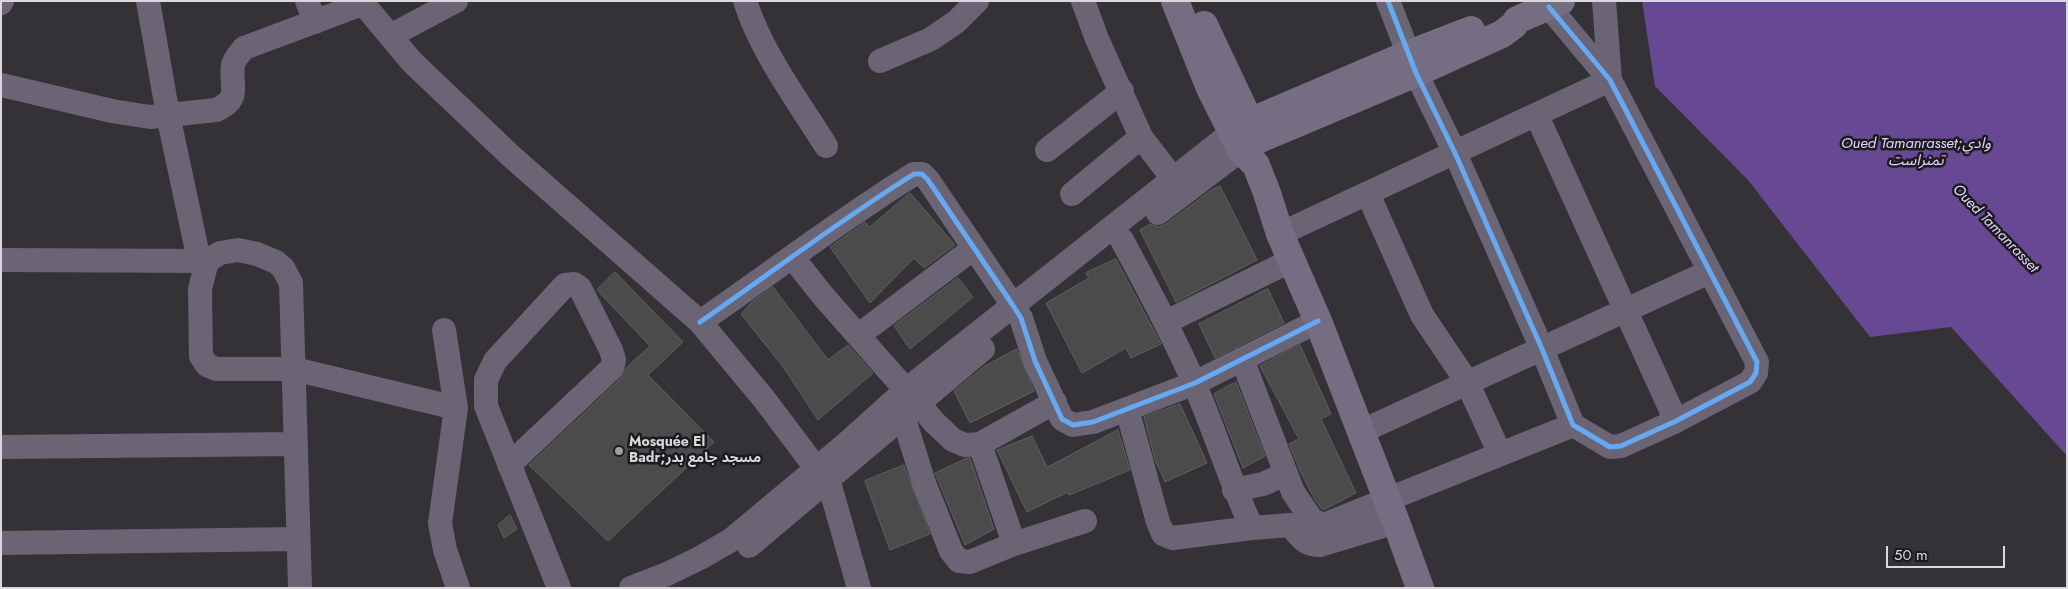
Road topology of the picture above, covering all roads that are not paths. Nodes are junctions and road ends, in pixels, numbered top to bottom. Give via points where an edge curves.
1 (148, 1) edge
2 (456, 1) edge
3 (746, 1) edge
4 (977, 1) edge
5 (1083, 1) edge
6 (1175, 1) edge
7 (1194, 1) edge
8 (1388, 1) edge
9 (1604, 1) edge
10 (361, 3) edge
11 (1555, 4) edge
12 (311, 12) edge
13 (390, 36) junction
14 (880, 61) dead end
15 (1413, 64) junction
16 (1610, 80) junction
17 (1, 86) edge
18 (1122, 92) junction
19 (168, 115) junction
20 (1537, 116) junction
21 (1141, 137) junction
22 (1248, 142) junction
23 (826, 146) dead end
24 (1047, 150) dead end
25 (1455, 153) junction
26 (1174, 180) junction
27 (1072, 194) dead end
28 (1368, 194) junction
29 (1280, 234) junction
30 (1122, 240) junction
31 (974, 248) junction
32 (793, 258) junction
33 (1, 260) edge
34 (203, 260) junction
35 (1292, 260) junction
36 (1709, 272) junction
37 (1017, 311) junction
38 (1625, 312) junction
39 (1318, 321) junction
40 (700, 322) junction
41 (1166, 322) junction
42 (444, 330) dead end
43 (859, 335) junction
44 (1542, 350) junction
45 (1242, 359) junction
46 (294, 369) junction
47 (1467, 382) junction
48 (1194, 383) junction
49 (1055, 402) junction
50 (909, 403) junction
51 (456, 408) junction
52 (1127, 409) junction
53 (1676, 421) junction
54 (1573, 425) junction
55 (1360, 432) junction
56 (296, 444) junction
57 (980, 444) junction
58 (1, 447) edge
59 (1500, 454) junction
60 (509, 465) junction
61 (822, 473) junction
62 (1285, 474) junction
63 (1234, 490) junction
64 (1391, 511) junction
65 (1085, 521) dead end
66 (1252, 528) junction
67 (298, 539) junction
68 (1, 543) edge
69 (1014, 544) junction
70 (300, 588) edge
71 (458, 588) edge
72 (559, 588) edge
73 (631, 588) edge
74 (676, 588) edge
75 (859, 588) edge
76 (1420, 588) edge

1 - 19 street
2 - 13 street
3 - 23 street via 750,18 779,72
4 - 14 street via 956,22 931,39
5 - 18 street
6 - 22 main road via 1210,88
7 - 22 main road
8 - 15 street
9 - 16 street
10 - 12 street
10 - 13 street
11 - 15 main road via 1517,20 1502,18
11 - 16 street
12 - 19 street via 244,48 233,64 233,98 224,107
13 - 40 street via 412,62 512,157
15 - 22 main road
15 - 25 street
16 - 20 street
16 - 36 street
17 - 19 street via 112,112 150,117
18 - 21 street
18 - 24 street
19 - 34 street
20 - 25 street
20 - 38 street
21 - 26 street
21 - 27 street
22 - 26 street
22 - 29 main road
22 - 30 street
25 - 28 street
25 - 44 street
26 - 37 street
28 - 29 street
28 - 47 street via 1422,315
29 - 35 main road
30 - 37 street
30 - 41 street
31 - 32 street via 928,180 922,174 914,174 861,207
31 - 37 street
31 - 43 street
32 - 40 street
32 - 43 street
33 - 34 street
34 - 46 street via 238,250 270,259 283,268 291,283
34 - 46 street via 199,337 203,361 216,369
35 - 39 main road
35 - 41 street
36 - 38 street
36 - 53 street via 1758,362 1756,373 1750,382
37 - 49 street via 1035,361
37 - 50 street
38 - 44 street
38 - 53 street
39 - 45 street
39 - 55 main road
40 - 61 street
41 - 48 street
42 - 51 street
43 - 50 street
44 - 47 street
44 - 54 street
45 - 48 street
45 - 62 street
46 - 51 street
46 - 56 street
47 - 55 street
47 - 59 street
48 - 52 street
48 - 63 street
49 - 52 street via 1062,419 1074,425 1093,422
49 - 57 street
50 - 57 street via 953,440 965,445
50 - 61 street
50 - 69 street via 924,483 951,551 960,561 970,562
51 - 71 street via 440,524
52 - 66 street via 1164,534 1173,538
53 - 54 street via 1627,443 1610,447
54 - 59 street
55 - 64 main road
56 - 58 street
56 - 67 street
57 - 69 street
59 - 64 street
60 - 60 street via 612,368 611,350 580,288 574,284 565,285 495,361 486,380 486,406
60 - 72 street
61 - 73 street via 731,540 684,566
61 - 74 street via 748,547
61 - 75 street
62 - 63 street via 1263,484
62 - 64 street via 1312,520 1324,525
63 - 66 street
64 - 66 street via 1320,545 1304,542 1290,525
64 - 76 main road
65 - 69 street
67 - 68 street
67 - 70 street

